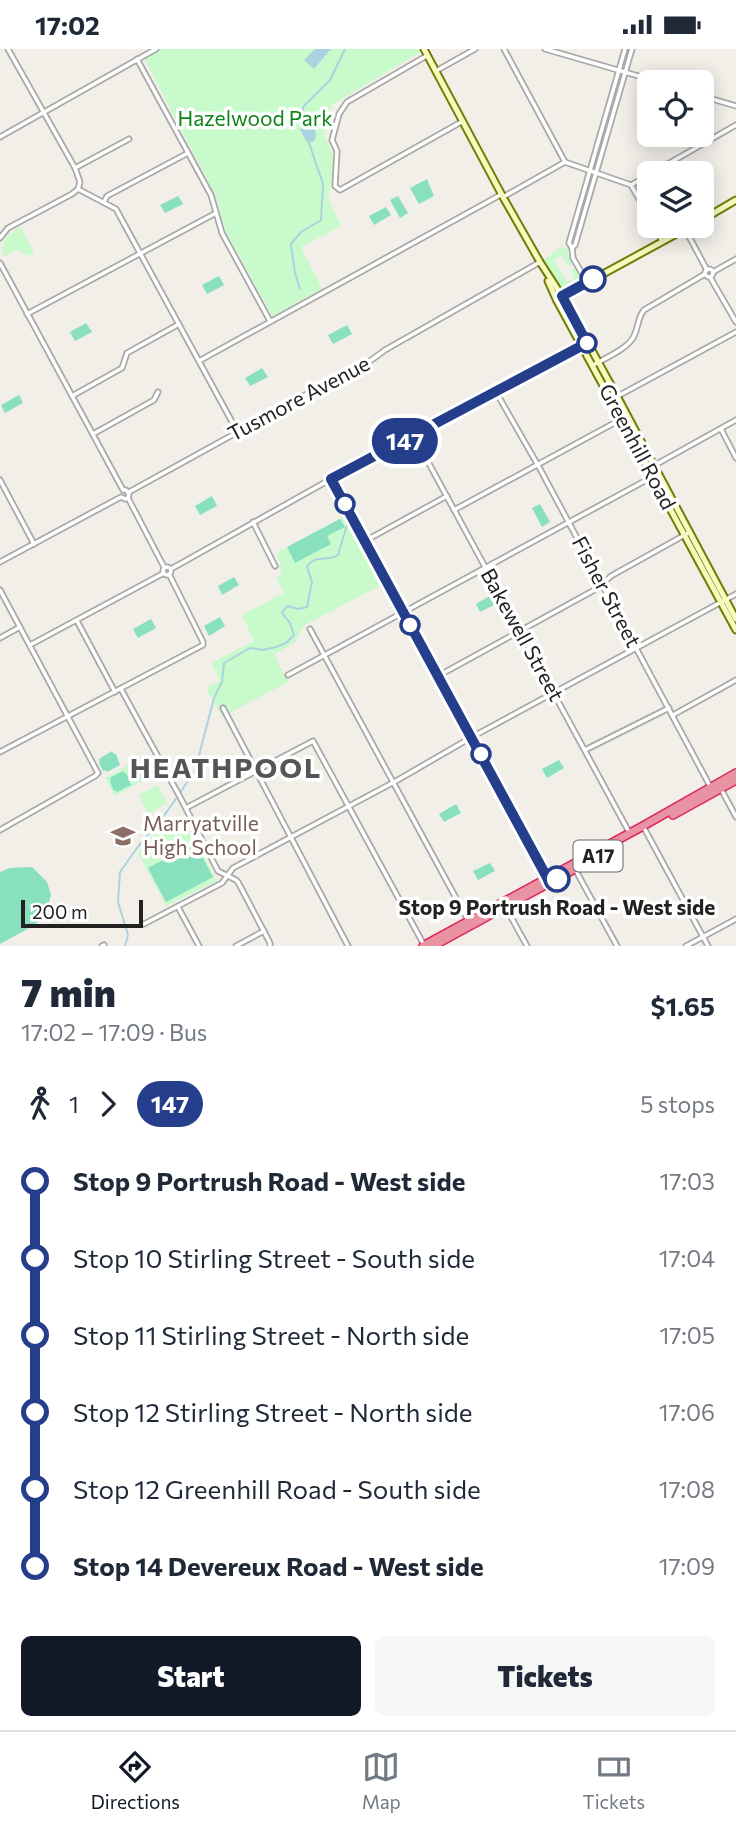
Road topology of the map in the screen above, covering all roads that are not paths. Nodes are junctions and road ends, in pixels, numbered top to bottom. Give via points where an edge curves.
1 (8, 49) edge
2 (156, 49) edge
3 (475, 49) edge
4 (504, 49) edge
5 (545, 49) edge
6 (625, 49) edge
7 (632, 49) edge
8 (426, 52) edge
9 (137, 59) junction
10 (620, 70) junction
11 (436, 71) junction
12 (626, 72) junction
13 (637, 75) edge
14 (714, 100) edge
15 (736, 106) edge
16 (43, 113) junction
17 (463, 121) junction
18 (736, 125) edge
19 (0, 137) edge
20 (129, 139) dead end
21 (188, 153) junction
22 (674, 161) edge
23 (565, 162) junction
24 (75, 168) junction
25 (589, 172) junction
26 (596, 174) junction
27 (637, 182) edge
28 (631, 185) junction
29 (78, 188) junction
30 (637, 192) edge
31 (503, 196) junction
32 (736, 201) edge
33 (104, 202) junction
34 (216, 213) junction
35 (714, 213) edge
36 (573, 227) junction
37 (579, 229) junction
38 (0, 238) edge
39 (660, 238) edge
40 (668, 238) edge
41 (693, 238) edge
42 (662, 241) junction
43 (572, 248) junction
44 (140, 253) junction
45 (736, 259) edge
46 (540, 262) junction
47 (0, 263) edge
48 (710, 273) junction
49 (587, 282) junction
50 (559, 298) junction
51 (27, 314) junction
52 (270, 321) junction
53 (736, 322) edge
54 (179, 324) junction
55 (736, 332) edge
56 (585, 344) junction
57 (199, 361) junction
58 (595, 363) junction
59 (158, 392) dead end
60 (496, 392) junction
61 (72, 396) junction
62 (614, 398) junction
63 (624, 417) junction
64 (736, 420) edge
65 (720, 429) junction
66 (237, 431) junction
67 (92, 434) junction
68 (414, 436) junction
69 (736, 458) edge
70 (538, 464) junction
71 (654, 465) junction
72 (655, 475) junction
73 (331, 479) junction
74 (0, 480) edge
75 (122, 491) junction
76 (129, 492) junction
77 (447, 496) junction
78 (121, 497) junction
79 (128, 498) junction
80 (454, 510) junction
81 (568, 521) junction
82 (253, 522) junction
83 (688, 534) junction
84 (365, 541) junction
85 (34, 544) junction
86 (0, 562) edge
87 (275, 566) dead end
88 (484, 566) junction
89 (166, 572) junction
90 (602, 585) junction
91 (0, 590) edge
92 (736, 594) edge
93 (723, 601) junction
94 (403, 612) junction
95 (736, 619) edge
96 (77, 621) junction
97 (20, 627) junction
98 (310, 629) dead end
99 (736, 630) edge
100 (520, 632) junction
101 (0, 638) edge
102 (30, 645) junction
103 (637, 648) junction
104 (324, 655) junction
105 (288, 674) dead end
106 (438, 676) junction
107 (736, 680) edge
108 (121, 689) junction
109 (115, 692) junction
110 (554, 694) junction
111 (223, 708) dead end
112 (669, 708) junction
113 (673, 715) junction
114 (67, 716) junction
115 (472, 737) junction
116 (585, 750) junction
117 (0, 753) edge
118 (255, 771) junction
119 (736, 773) edge
120 (736, 780) edge
121 (394, 782) junction
122 (721, 789) junction
123 (712, 791) junction
124 (349, 806) junction
125 (186, 808) junction
126 (736, 817) edge
127 (645, 828) junction
128 (0, 830) edge
129 (630, 834) junction
130 (290, 837) junction
131 (576, 869) junction
132 (226, 876) junction
133 (549, 880) junction
134 (504, 905) junction
135 (178, 907) junction
136 (736, 919) edge
137 (469, 923) junction
138 (144, 924) dead end
139 (264, 931) junction
140 (703, 937) junction
141 (199, 946) edge
142 (236, 946) edge
143 (270, 946) edge
144 (348, 946) edge
145 (423, 946) edge
146 (433, 946) edge
147 (527, 946) edge
148 (617, 946) edge
149 (686, 946) edge
150 (708, 946) edge

1 - 16 street
2 - 9 street
3 - 11 street
4 - 23 street
5 - 10 street
6 - 10 street
7 - 12 street
8 - 11 main road, Greenhill Road
8 - 17 street via 347,102 332,140 337,151 335,186 340,190
9 - 16 street
9 - 21 street
10 - 12 street
10 - 25 street
11 - 17 main road, Greenhill Road
12 - 13 street
12 - 26 street
14 - 15 street
16 - 19 street
16 - 24 street
17 - 31 main road, Greenhill Road
18 - 22 street
20 - 24 street
21 - 33 street via 107,196
21 - 34 street
23 - 25 street
23 - 31 street
24 - 29 street
25 - 26 street
25 - 36 street
26 - 28 street
26 - 37 street
27 - 28 street
28 - 30 street
29 - 33 street
29 - 38 street via 8,228
31 - 46 main road, Greenhill Road
31 - 52 street
32 - 35 main road
33 - 44 street via 116,209
34 - 44 street
34 - 52 street via 222,233
36 - 37 street
36 - 43 street
37 - 43 street
39 - 42 street
40 - 42 main road
41 - 48 street
42 - 49 main road
43 - 49 street
44 - 51 street
44 - 54 street
45 - 48 street
46 - 50 main road, Greenhill Road
46 - 66 street, Tusmore Avenue via 363,368
47 - 51 street
48 - 53 street
48 - 58 street via 645,310 631,341
49 - 50 main road
50 - 56 main road, Greenhill Road
51 - 61 street
52 - 57 street
54 - 57 street
54 - 61 street via 127,353 122,368
55 - 62 street
56 - 58 main road, Greenhill Road
56 - 60 street
57 - 66 street
58 - 62 main road, Greenhill Road
59 - 67 street via 154,400
60 - 68 street
60 - 70 street, Fisher Street
61 - 67 street
62 - 63 main road, Greenhill Road
63 - 70 street
63 - 71 main road, Greenhill Road
63 - 72 main road, Greenhill Road
64 - 65 street
65 - 69 street
65 - 71 street
66 - 76 street, Tusmore Avenue
67 - 75 street
68 - 73 street
68 - 77 street, Bakewell Street
70 - 80 street
70 - 81 street, Fisher Street
71 - 72 main road, Greenhill Road
72 - 81 street
72 - 83 main road, Greenhill Road
73 - 82 street
73 - 84 street
74 - 85 street
75 - 76 street
75 - 78 street
76 - 79 street
77 - 80 street, Bakewell Street
77 - 84 street
78 - 79 street
78 - 85 street
79 - 89 street
80 - 88 street, Bakewell Street
81 - 88 street
81 - 90 street, Fisher Street
82 - 87 street
82 - 89 street via 171,569 167,566
83 - 90 street
83 - 93 main road, Greenhill Road
84 - 94 street
85 - 86 street
88 - 94 street
88 - 100 street, Bakewell Street
89 - 96 street
89 - 108 street via 203,642
90 - 100 street
90 - 103 street, Fisher Street
91 - 97 street
92 - 93 street
93 - 95 main road, Greenhill Road
93 - 99 main road, Greenhill Road
93 - 103 street
94 - 104 street
94 - 106 street
96 - 102 street
96 - 109 street
97 - 101 street
97 - 102 street
98 - 104 street
100 - 106 street
100 - 110 street, Bakewell Street
102 - 114 street
103 - 110 street
103 - 112 street, Fisher Street
104 - 105 street
104 - 121 street
106 - 115 street
107 - 113 street
108 - 109 street
108 - 125 street
109 - 114 street
110 - 115 street
110 - 116 street, Bakewell Street
111 - 118 street
112 - 113 street, Fisher Street
112 - 116 street
113 - 123 street, Fisher Street
114 - 117 street
114 - 128 street via 98,773
115 - 121 street
115 - 133 street
116 - 129 street, Bakewell Street
118 - 124 street via 311,741
118 - 125 street
118 - 130 street
119 - 123 highway, A17
120 - 122 highway, A17
121 - 124 street
121 - 137 street
122 - 123 highway, A17
122 - 126 street
123 - 127 highway, A17
124 - 130 street
124 - 145 street
125 - 132 street
127 - 129 highway, A17
127 - 131 highway, A17
127 - 140 street
129 - 133 highway, A17
130 - 132 street
130 - 144 street
131 - 133 highway, A17
131 - 148 street
132 - 135 street via 222,883
132 - 139 street via 238,883
133 - 134 highway, A17
134 - 137 highway, A17
134 - 147 street
135 - 138 street
135 - 141 street
136 - 140 street
137 - 145 highway, A17
137 - 146 highway, A17
139 - 142 street
139 - 143 street
140 - 149 street
140 - 150 street

